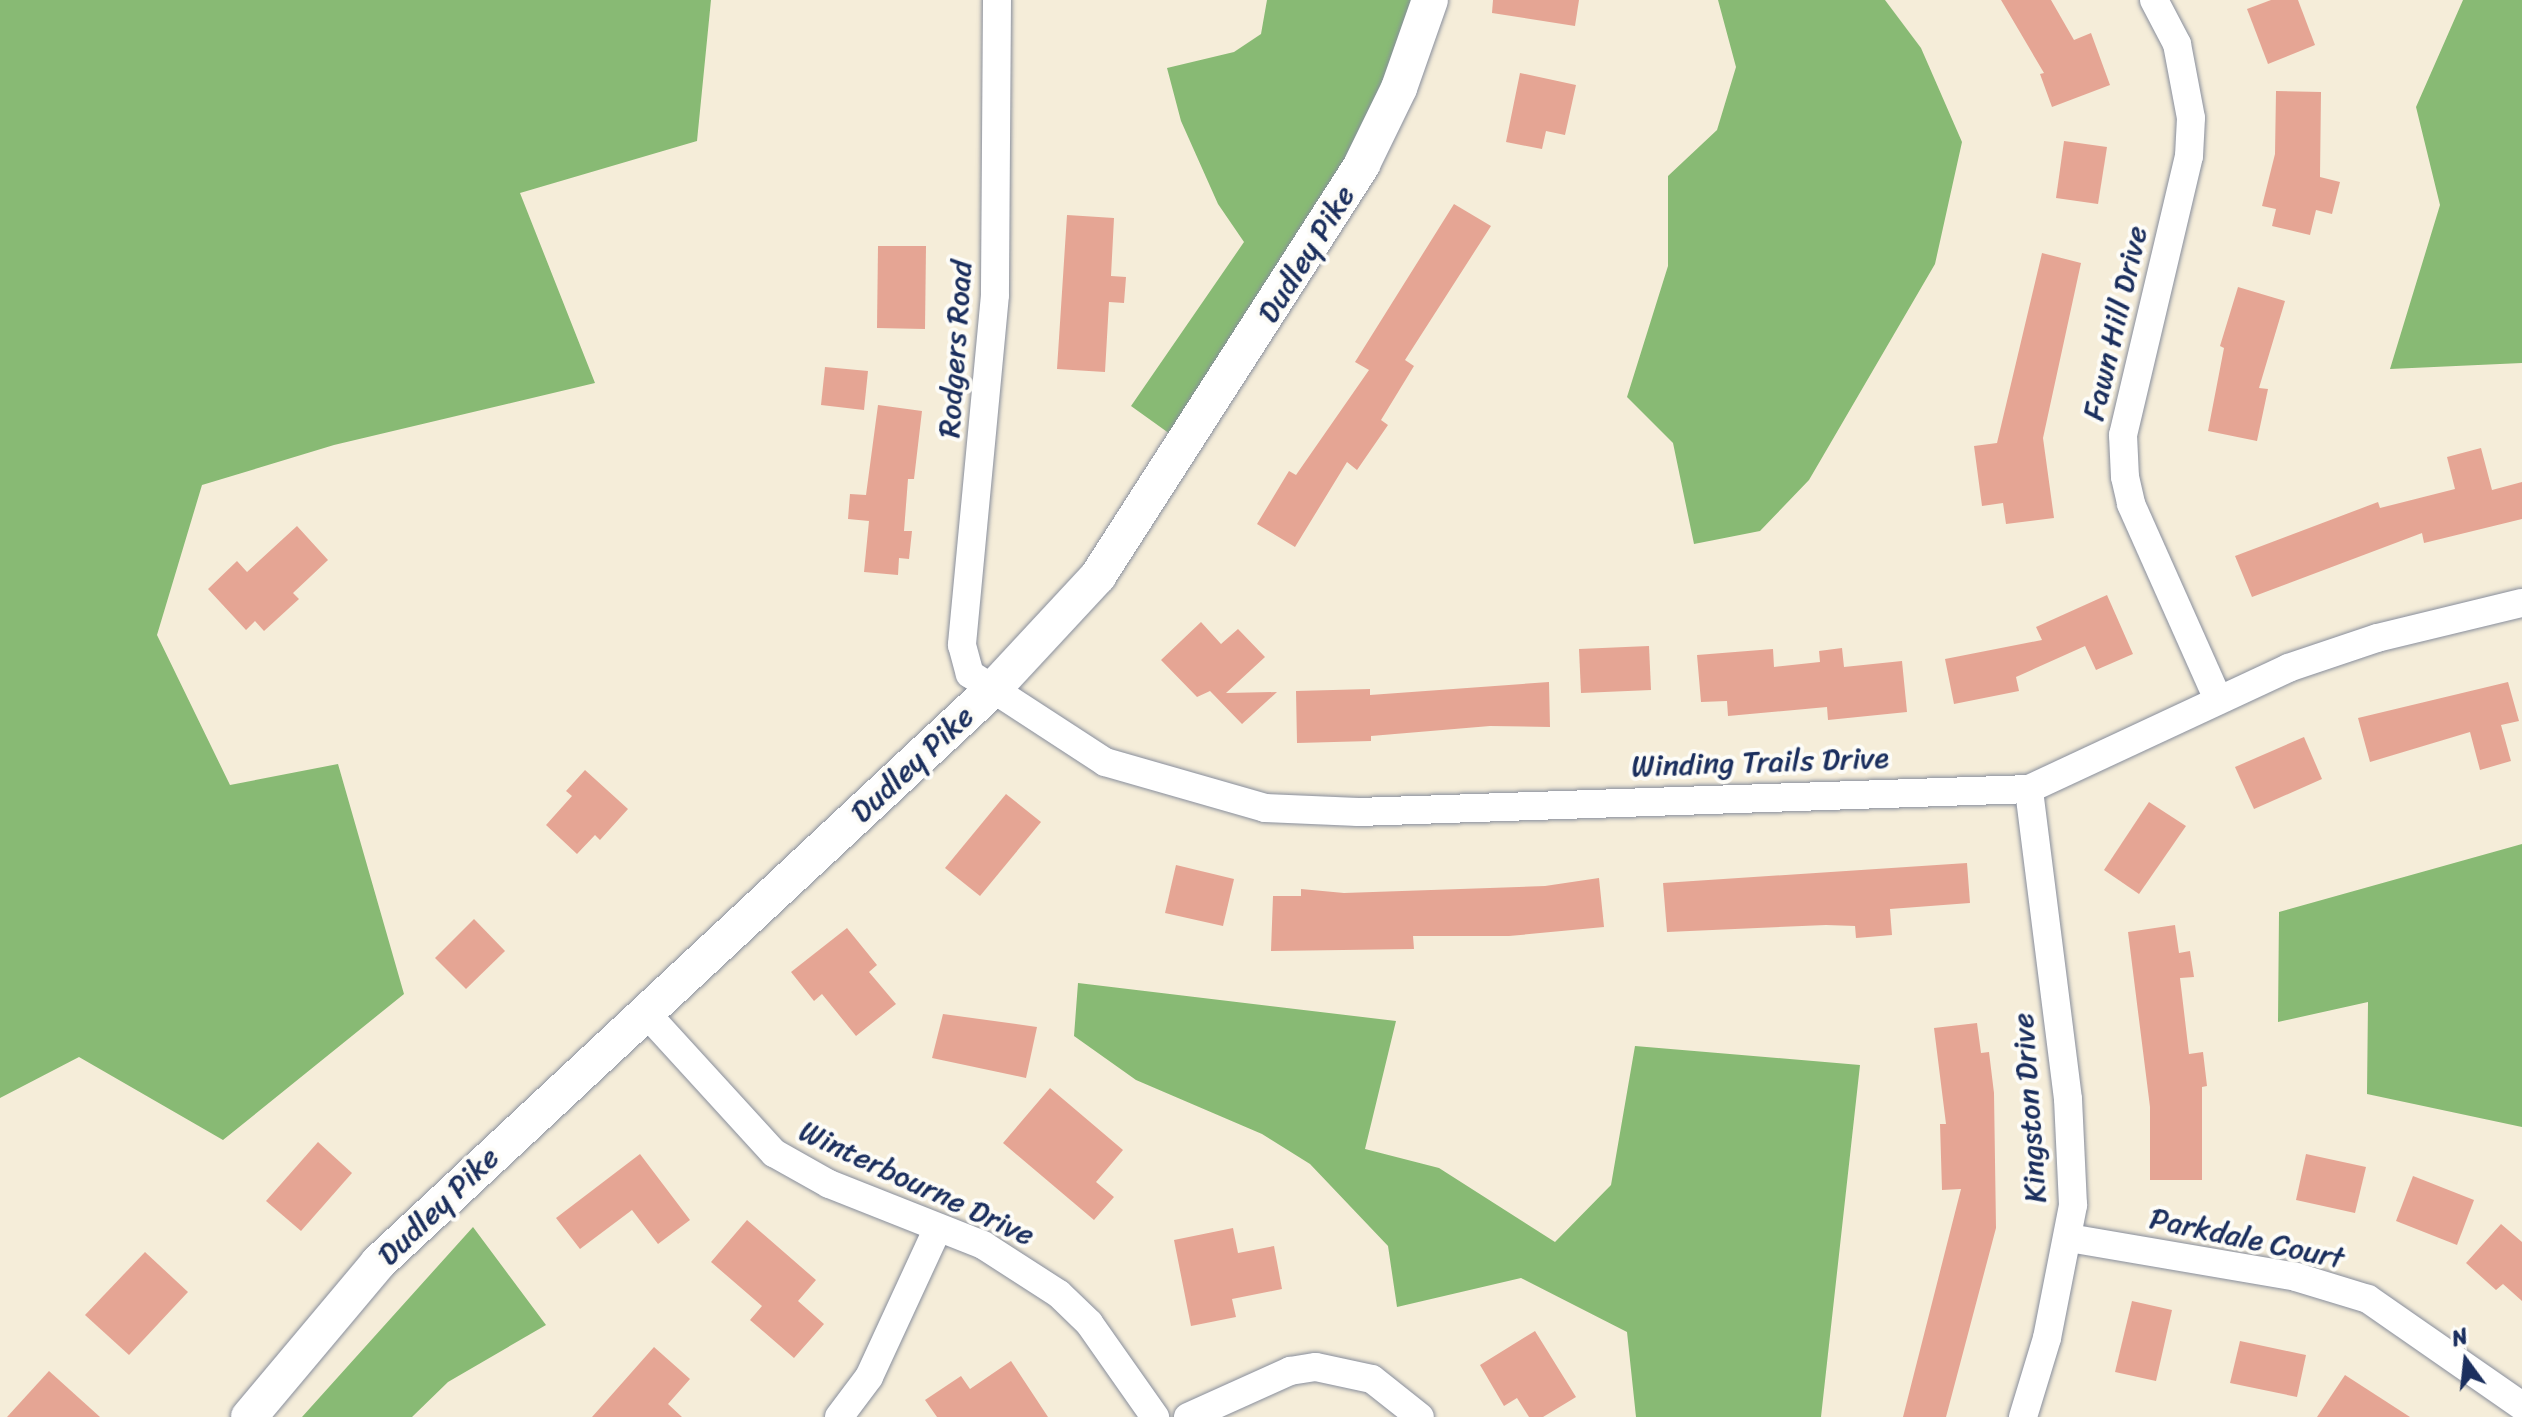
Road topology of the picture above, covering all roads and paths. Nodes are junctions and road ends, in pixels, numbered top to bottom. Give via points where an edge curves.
1 (997, 0) edge
2 (1430, 0) edge
3 (2154, 0) edge
4 (2522, 603) edge
5 (994, 688) junction
6 (2218, 699) junction
7 (2029, 789) junction
8 (646, 1013) junction
9 (938, 1228) junction
10 (2069, 1238) junction
11 (2522, 1406) edge
12 (249, 1417) edge
13 (839, 1417) edge
14 (1155, 1417) edge
15 (1188, 1417) edge
16 (1420, 1417) edge
17 (2023, 1417) edge

1 - 5 street, Rodgers Road via 995,295 962,645 970,674
2 - 5 street, Dudley Pike via 1399,88 1362,164 1232,371 1098,576
3 - 6 street, Fawn Hill Drive via 2177,44 2191,118 2189,156 2123,435 2125,477 2131,504
4 - 6 street, Winding Trails Drive via 2377,638
5 - 7 street, Winding Trails Drive via 1105,762 1265,808 1358,812
5 - 8 street, Dudley Pike
6 - 7 street, Winding Trails Drive
7 - 10 street, Kingston Drive via 2068,1099
8 - 9 street, Winterbourne Drive via 774,1153 829,1184
8 - 12 street, Dudley Pike via 378,1263
9 - 13 street via 869,1377
9 - 14 street, Winterbourne Drive via 983,1245 1059,1294 1089,1323
10 - 11 street, Parkdale Court via 2296,1277 2368,1299
10 - 17 street, Kingston Drive
15 - 16 street via 1290,1371 1316,1367 1372,1379

